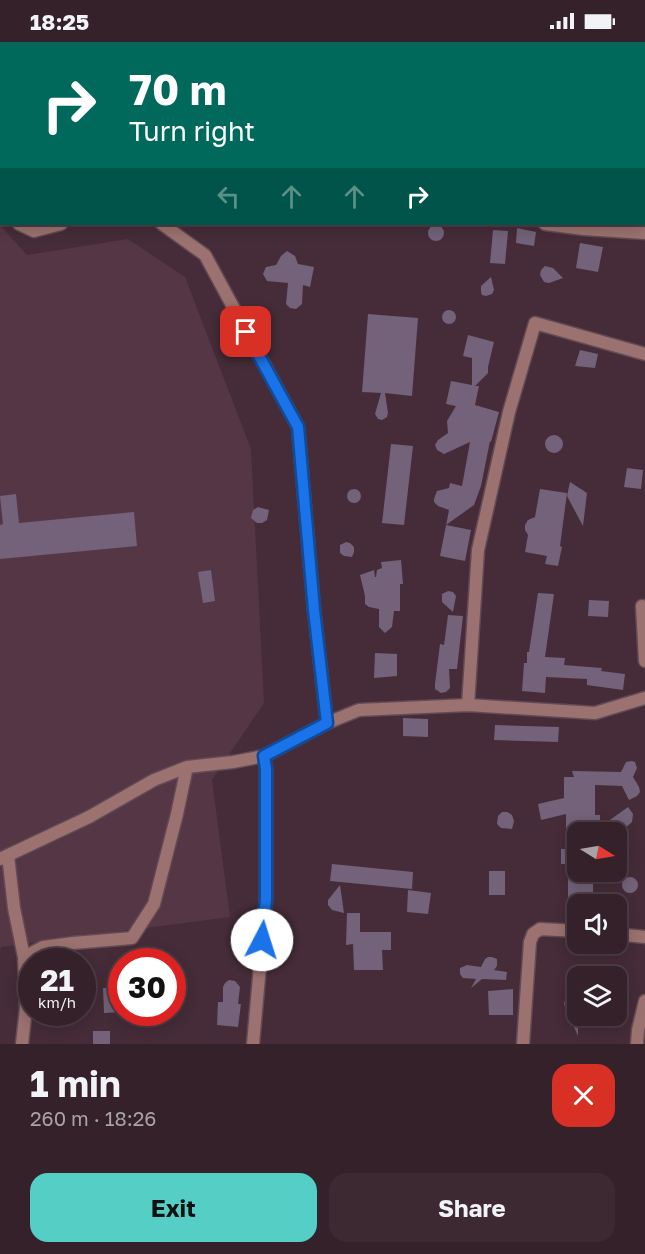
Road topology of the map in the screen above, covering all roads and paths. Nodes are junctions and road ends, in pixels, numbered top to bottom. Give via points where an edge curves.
1 (53, 225) edge
2 (163, 225) edge
3 (553, 225) edge
4 (38, 227) edge
5 (645, 232) edge
6 (645, 354) edge
7 (642, 606) dead end
8 (645, 661) edge
9 (645, 698) edge
10 (468, 705) junction
11 (327, 723) junction
12 (264, 756) junction
13 (187, 767) junction
14 (4, 857) edge
15 (567, 930) edge
16 (627, 935) edge
17 (645, 937) edge
18 (22, 948) edge
19 (41, 948) edge
20 (645, 1001) edge
21 (24, 1026) edge
22 (22, 1044) edge
23 (253, 1044) edge
24 (523, 1044) edge
25 (637, 1044) edge

1 - 4 street
2 - 11 street via 205,255 298,427
3 - 5 street
6 - 10 street via 535,323 478,550
7 - 8 street
9 - 10 street via 595,713
10 - 11 street via 359,710
11 - 12 street
12 - 13 street
12 - 23 street via 266,899
13 - 14 street
13 - 19 street via 154,904 132,938
14 - 18 street
15 - 24 street via 540,929 533,934
16 - 17 street
20 - 25 street
21 - 22 street

